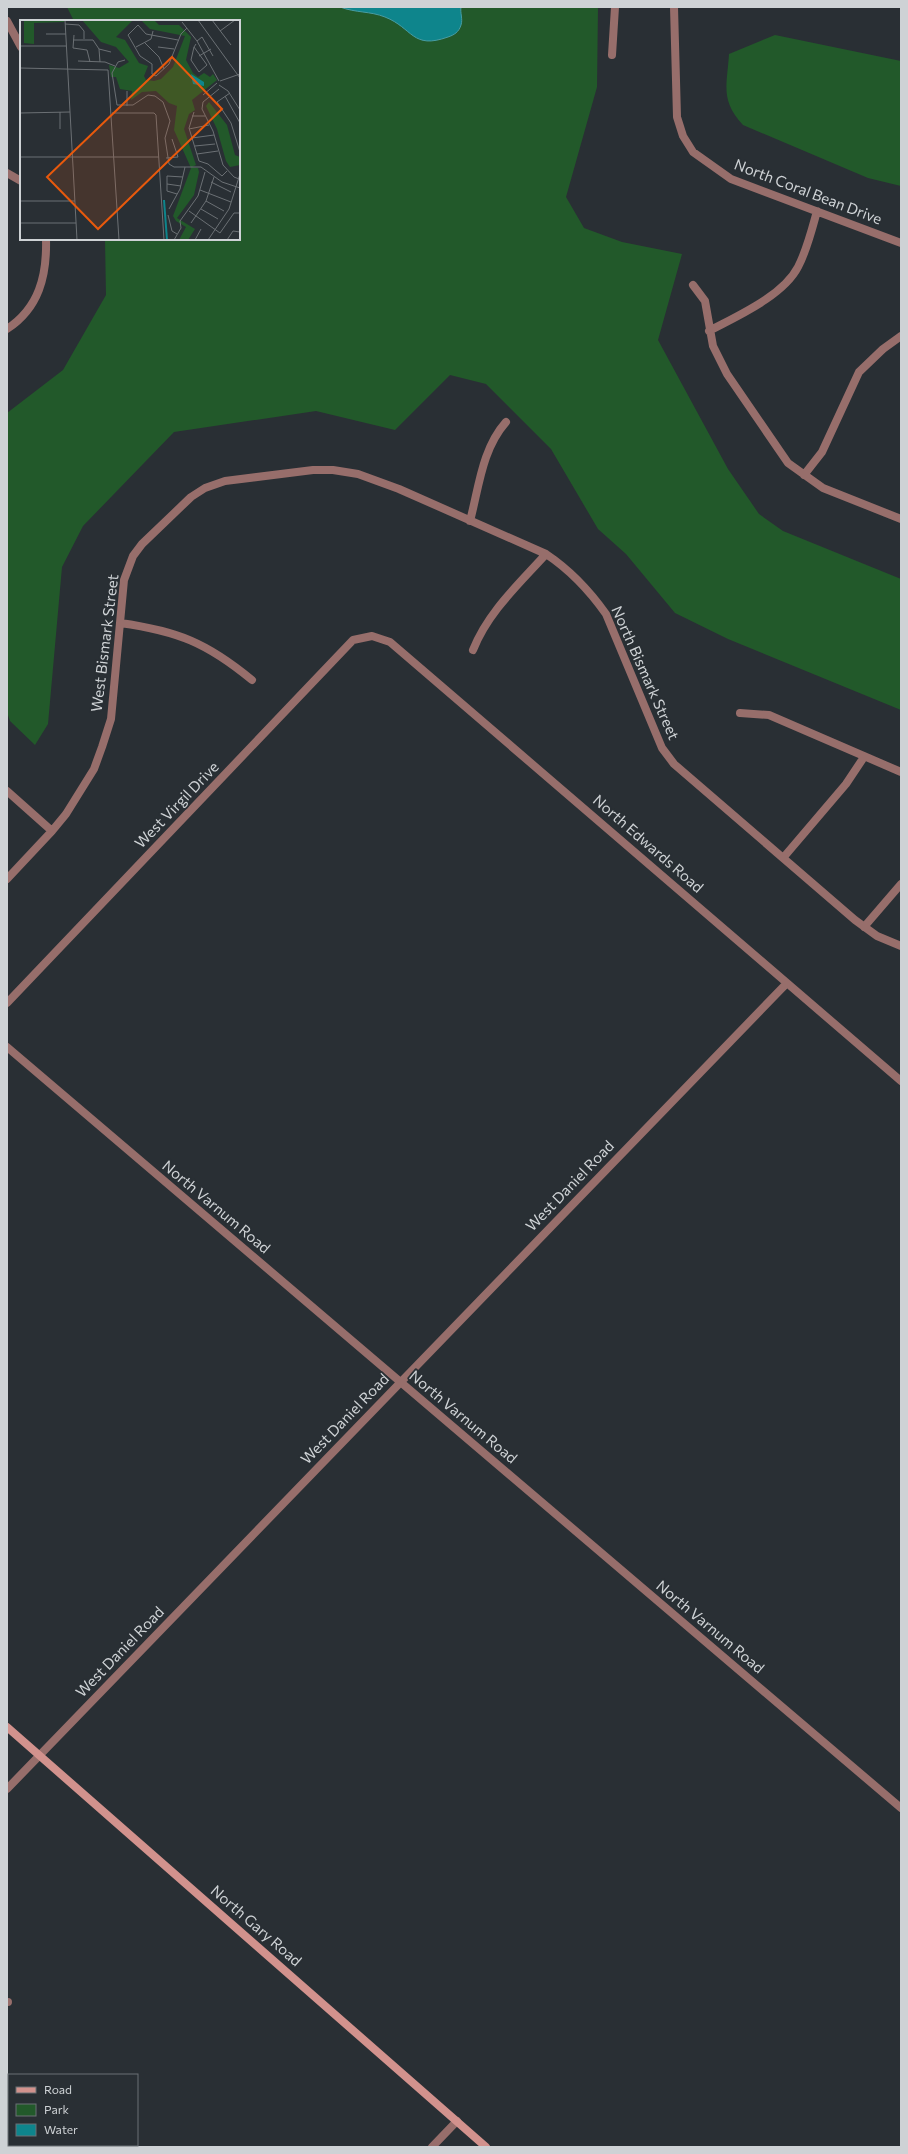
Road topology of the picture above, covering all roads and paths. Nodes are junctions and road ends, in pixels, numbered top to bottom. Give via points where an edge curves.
1 (615, 7) edge
2 (674, 7) edge
3 (7, 21) edge
4 (20, 45) edge
5 (612, 55) dead end
6 (7, 173) edge
7 (20, 180) edge
8 (817, 211) junction
9 (46, 240) edge
10 (901, 242) edge
11 (693, 284) dead end
12 (7, 329) edge
13 (709, 331) junction
14 (901, 336) edge
15 (506, 422) dead end
16 (804, 475) junction
17 (399, 489) joint
18 (901, 519) edge
19 (470, 522) junction
20 (546, 554) junction
21 (120, 623) junction
22 (372, 636) joint
23 (473, 650) dead end
24 (252, 680) dead end
25 (740, 713) dead end
26 (864, 757) junction
27 (901, 772) edge
28 (7, 791) edge
29 (52, 831) junction
30 (783, 858) junction
31 (7, 879) edge
32 (901, 884) edge
33 (864, 927) junction
34 (901, 946) edge
35 (787, 983) junction
36 (7, 1003) edge
37 (7, 1047) edge
38 (901, 1081) edge
39 (400, 1382) junction
40 (7, 1726) edge
41 (40, 1755) junction
42 (7, 1789) edge
43 (901, 1808) edge
44 (457, 2121) junction
45 (432, 2147) edge
46 (486, 2147) edge

1 - 5 street
2 - 8 street, North Coral Bean Drive via 677,117 692,152 731,179
3 - 4 street
6 - 7 street
8 - 10 street, North Coral Bean Drive
8 - 13 street via 798,267 788,281 748,310
9 - 12 street via 46,267 41,288 31,308 17,323
11 - 13 street via 705,301
13 - 16 street via 713,346 727,374 788,464
14 - 16 street via 859,372 822,452
15 - 19 street via 488,448
16 - 18 street via 823,488
17 - 19 street, North Bismark Street
17 - 21 street, West Bismark Street via 358,474 320,470 225,481 205,488 174,513 133,556 124,580
19 - 20 street, North Bismark Street
20 - 23 street via 488,619 479,633
20 - 30 street, North Bismark Street via 577,579 606,614 659,742 674,764
21 - 24 street via 151,627 179,635 226,658
21 - 29 street, West Bismark Street via 111,719 102,747 94,769 78,797
22 - 35 street, North Edwards Road via 390,642
22 - 36 street, West Virgil Drive via 353,640
25 - 26 street via 769,715
26 - 27 street
26 - 30 street via 846,784
28 - 29 street
29 - 31 street, West Bismark Street
30 - 33 street, North Bismark Street
32 - 33 street
33 - 34 street, North Bismark Street via 877,936
35 - 38 street, North Edwards Road
35 - 39 street, West Daniel Road
37 - 39 street, North Varnum Road
39 - 41 street, West Daniel Road
39 - 43 street, North Varnum Road
40 - 41 street, North Gary Road
41 - 42 street, West Daniel Road
41 - 44 street, North Gary Road
44 - 45 street
44 - 46 street, North Gary Road

